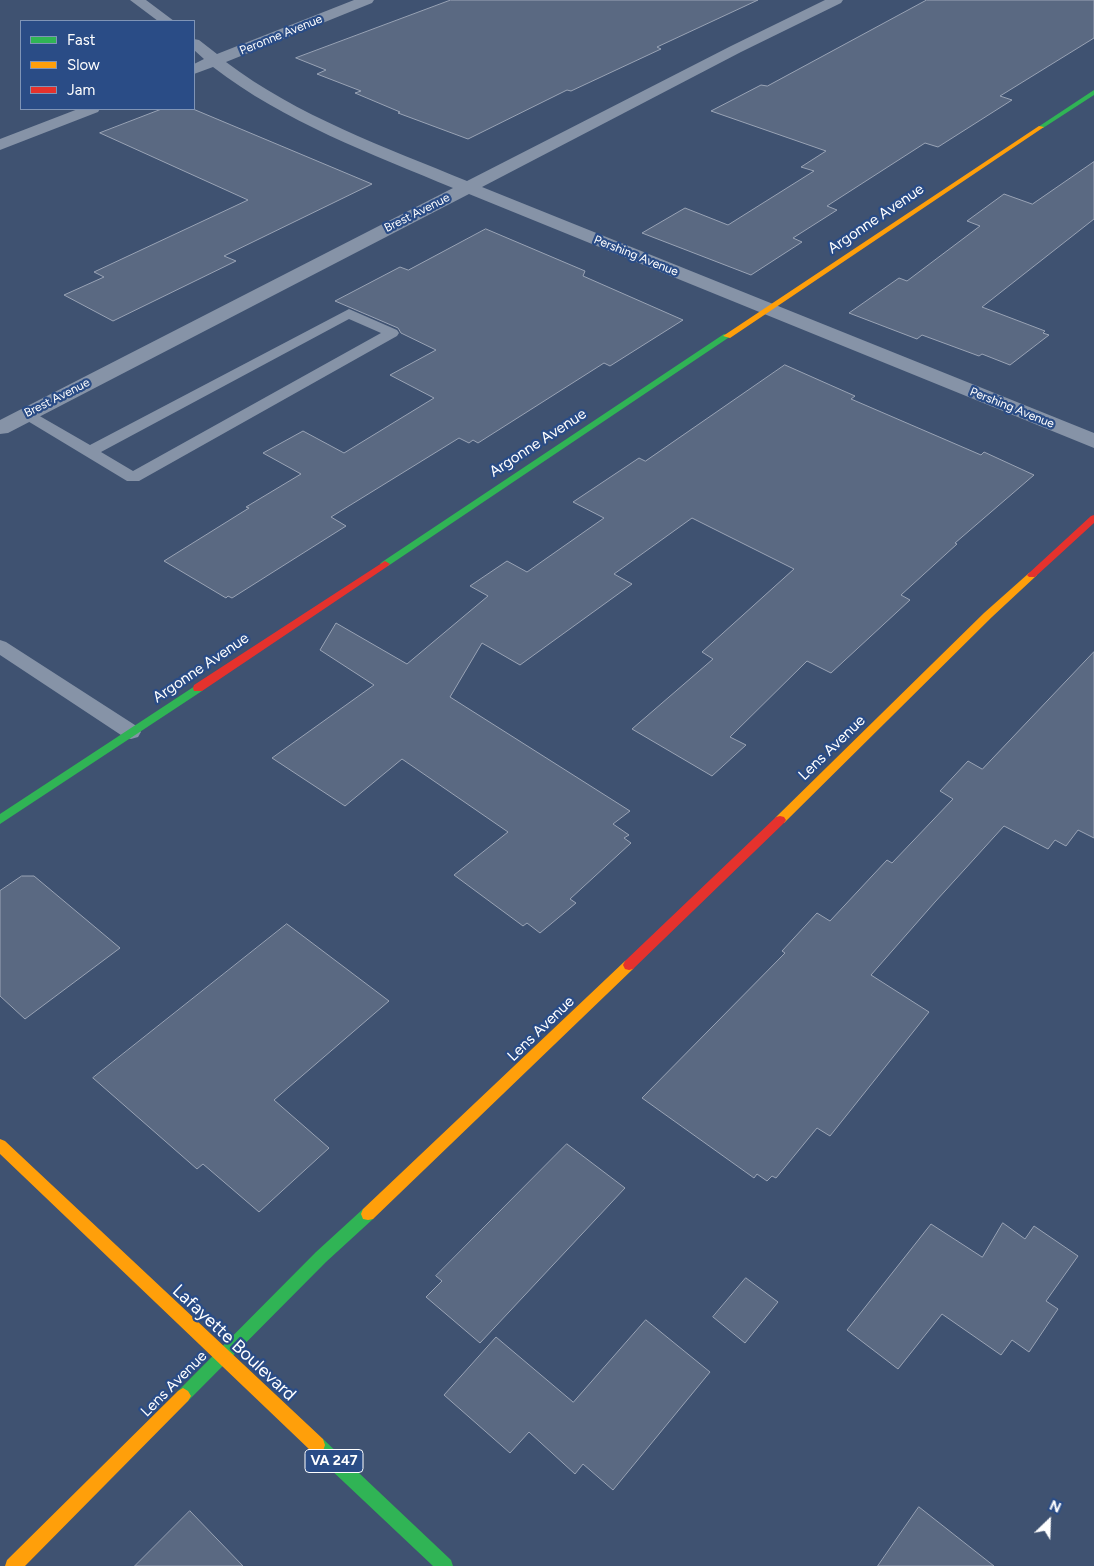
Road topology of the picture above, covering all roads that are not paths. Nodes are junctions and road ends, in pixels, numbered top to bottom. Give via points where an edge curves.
1 (137, 0) edge
2 (367, 0) edge
3 (836, 0) edge
4 (166, 20) edge
5 (195, 44) edge
6 (215, 60) junction
7 (195, 69) edge
8 (1094, 92) edge
9 (89, 110) edge
10 (0, 145) edge
11 (467, 187) junction
12 (767, 309) junction
13 (26, 414) junction
14 (0, 428) edge
15 (1094, 441) edge
16 (89, 452) junction
17 (1094, 518) edge
18 (0, 646) edge
19 (131, 732) junction
20 (0, 820) edge
21 (0, 1145) edge
22 (223, 1356) junction
23 (14, 1566) edge
24 (445, 1566) edge

1 - 4 street
2 - 6 street, Peronne Avenue
3 - 11 street, Brest Avenue
5 - 6 street, Pershing Avenue
6 - 7 street, Peronne Avenue
6 - 11 street, Pershing Avenue via 263,93 335,131
8 - 12 street, Argonne Avenue
9 - 10 street
11 - 12 street, Pershing Avenue
11 - 13 street, Brest Avenue
12 - 15 street, Pershing Avenue
12 - 19 street, Argonne Avenue
13 - 14 street, Brest Avenue
13 - 16 lane
16 - 16 lane via 133,478 392,333 348,313
17 - 22 street, Lens Avenue via 988,615 442,1146 321,1257
18 - 19 lane
19 - 20 street, Argonne Avenue
21 - 22 street, Lafayette Boulevard / VA 247
22 - 23 street, Lens Avenue
22 - 24 street, Lafayette Boulevard / VA 247

